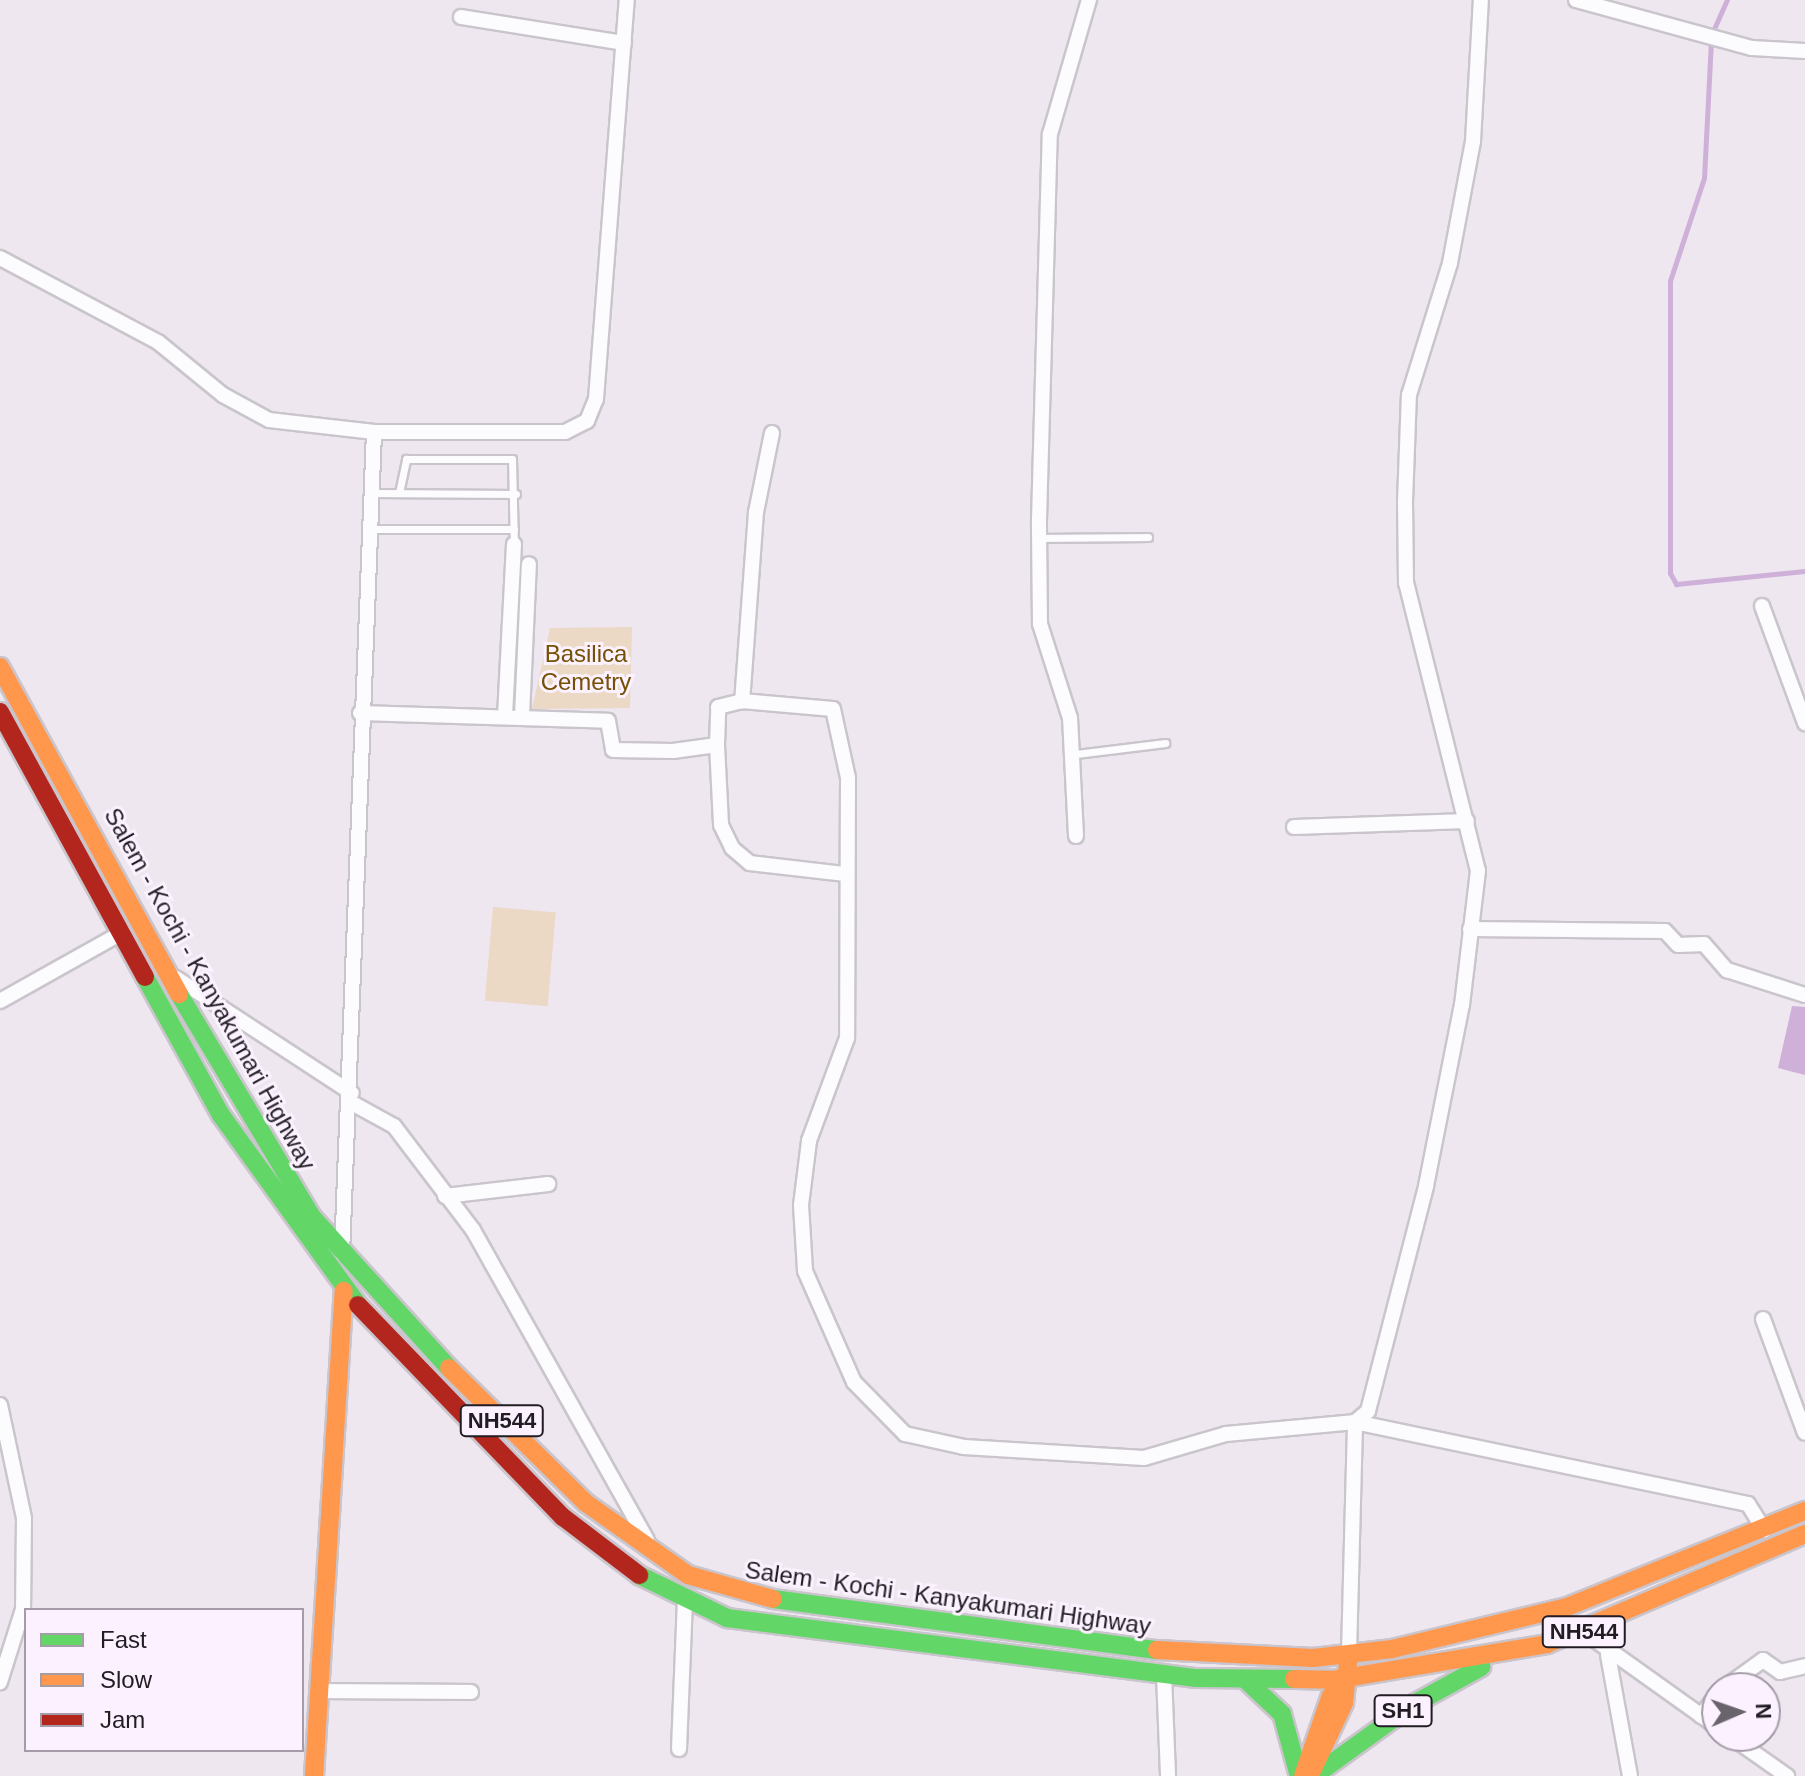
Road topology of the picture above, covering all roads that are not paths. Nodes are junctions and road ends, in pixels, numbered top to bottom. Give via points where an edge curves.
1 (627, 0) edge
2 (1089, 0) edge
3 (1481, 0) edge
4 (1576, 0) edge
5 (461, 17) dead end
6 (624, 43) junction
7 (1805, 51) edge
8 (0, 258) edge
9 (374, 432) junction
10 (772, 433) dead end
11 (371, 493) junction
12 (399, 493) junction
13 (516, 494) junction
14 (369, 529) junction
15 (514, 537) junction
16 (1148, 537) dead end
17 (1039, 538) junction
18 (529, 564) dead end
19 (1762, 606) dead end
20 (0, 667) edge
21 (742, 701) junction
22 (0, 712) edge
23 (360, 713) junction
24 (505, 716) junction
25 (522, 716) junction
26 (1805, 723) edge
27 (1165, 743) dead end
28 (717, 745) junction
29 (1076, 754) junction
30 (1467, 821) junction
31 (1294, 827) dead end
32 (1076, 836) dead end
33 (845, 874) junction
34 (1470, 929) junction
35 (123, 932) junction
36 (169, 973) junction
37 (1805, 995) edge
38 (0, 1001) edge
39 (352, 1098) junction
40 (548, 1184) dead end
41 (445, 1196) junction
42 (341, 1250) junction
43 (344, 1291) junction
44 (1763, 1319) dead end
45 (0, 1405) edge
46 (1355, 1422) junction
47 (1805, 1433) edge
48 (1805, 1511) edge
49 (1764, 1530) junction
50 (1805, 1534) edge
51 (659, 1561) junction
52 (685, 1601) junction
53 (1584, 1632) junction
54 (1342, 1655) junction
55 (1608, 1655) junction
56 (1498, 1657) junction
57 (1805, 1666) edge
58 (1746, 1672) edge
59 (1780, 1672) edge
60 (1780, 1672) edge
61 (1164, 1675) junction
62 (1340, 1679) junction
63 (1247, 1681) junction
64 (0, 1682) edge
65 (321, 1691) junction
66 (471, 1692) dead end
67 (1701, 1716) edge
68 (679, 1749) dead end
69 (1753, 1752) edge
70 (314, 1776) edge
71 (1168, 1776) edge
72 (1306, 1776) edge
73 (1630, 1776) edge
74 (1787, 1776) edge

1 - 6 street
2 - 17 street via 1050,134
3 - 30 street via 1473,141 1450,263 1409,395 1405,502 1406,583
4 - 7 street via 1752,48
5 - 6 street
6 - 9 street via 596,399 587,421 565,432
8 - 9 street via 158,342 223,395 269,420
9 - 11 street
10 - 21 street via 756,512
11 - 12 lane
11 - 14 street
12 - 13 lane
12 - 13 lane via 406,459 512,459
13 - 15 lane
14 - 15 lane
14 - 23 street
15 - 24 street
16 - 17 lane
17 - 29 street via 1040,624
18 - 25 street
19 - 26 street
20 - 36 main road, Salem - Kochi - Kanyakumari Highway / NH544
21 - 28 street via 718,707
21 - 33 street via 833,709 848,778
22 - 35 main road, Salem - Kochi - Kanyakumari Highway / NH544
23 - 24 street
23 - 39 street
24 - 25 street
25 - 28 street via 608,721 613,750
27 - 29 lane
28 - 33 street via 721,825 732,848 750,863
29 - 32 street
30 - 31 street
30 - 34 street via 1478,871
33 - 46 street via 847,1038 809,1141 801,1205 805,1271 854,1382 905,1434 1062,1456 1144,1458 1226,1434
34 - 37 street via 1665,931 1678,945 1704,944 1727,970
34 - 46 street via 1426,1186 1368,1411
35 - 38 street
35 - 43 main road, Salem - Kochi - Kanyakumari Highway / NH544 via 221,1115
36 - 39 street
36 - 42 main road, Salem - Kochi - Kanyakumari Highway / NH544 via 252,1126
39 - 41 street via 394,1126
39 - 42 street
40 - 41 street
41 - 51 street via 504,1281
42 - 43 street
42 - 51 main road, Salem - Kochi - Kanyakumari Highway / NH544 via 551,1469
43 - 52 main road, Salem - Kochi - Kanyakumari Highway / NH544 via 563,1517 616,1560
43 - 65 main road
44 - 47 street
45 - 64 street via 24,1518 23,1609
46 - 49 street via 1748,1504
46 - 54 street
48 - 49 main road, Salem - Kochi - Kanyakumari Highway / NH544
49 - 54 main road, Salem - Kochi - Kanyakumari Highway / NH544 via 1567,1607
50 - 53 main road, Salem - Kochi - Kanyakumari Highway / NH544
51 - 54 main road, Salem - Kochi - Kanyakumari Highway / NH544 via 741,1594 877,1616 1229,1659
52 - 61 main road, Salem - Kochi - Kanyakumari Highway / NH544 via 739,1620
52 - 68 street
53 - 55 street
53 - 56 main road, Salem - Kochi - Kanyakumari Highway / NH544
54 - 62 main road
55 - 67 street
55 - 73 street
56 - 62 main road, Salem - Kochi - Kanyakumari Highway / NH544
56 - 72 main road, SH1 via 1414,1704
57 - 60 street
58 - 59 street via 1763,1660
61 - 63 main road, Salem - Kochi - Kanyakumari Highway / NH544
61 - 71 street
62 - 63 main road, Salem - Kochi - Kanyakumari Highway / NH544
62 - 72 main road, SH1 via 1326,1755
63 - 72 main road via 1282,1714
65 - 66 street
65 - 70 main road
69 - 74 street

